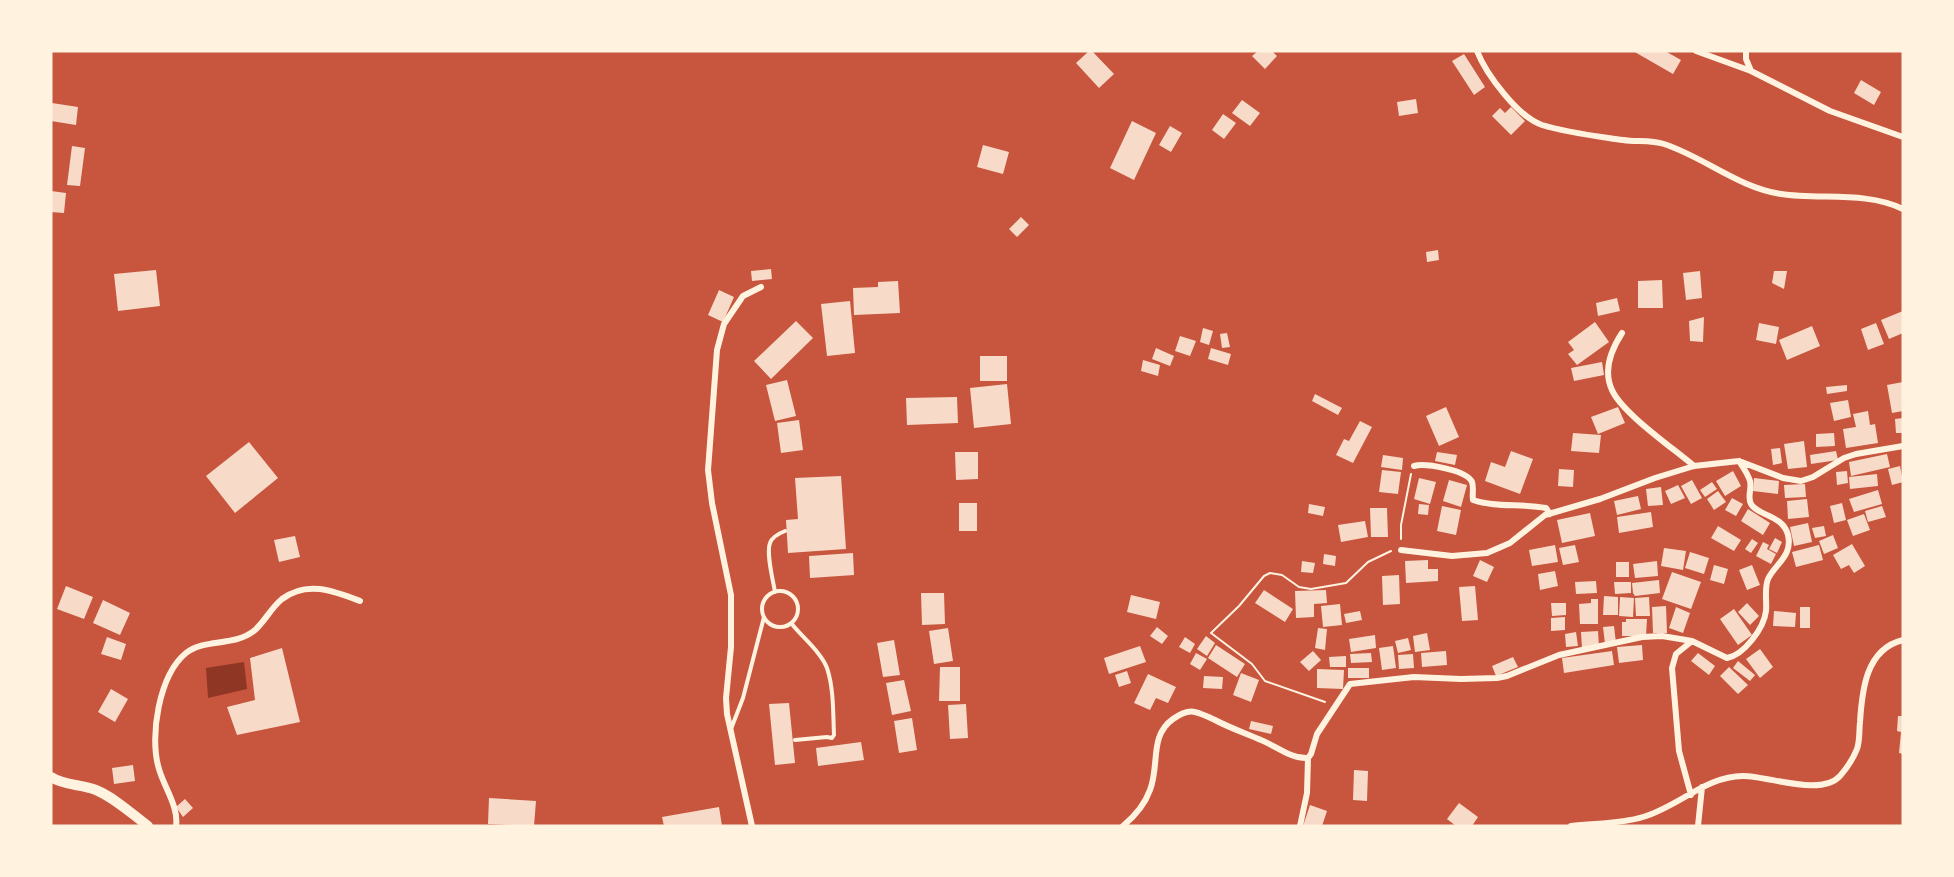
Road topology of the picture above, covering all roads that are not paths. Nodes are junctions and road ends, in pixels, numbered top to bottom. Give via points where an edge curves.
1 (1477, 51) edge
2 (1696, 51) edge
3 (1746, 51) edge
4 (1751, 71) junction
5 (1903, 137) edge
6 (1903, 209) edge
7 (761, 287) dead end
8 (1622, 333) dead end
9 (1903, 446) edge
10 (1739, 461) junction
11 (1414, 466) road end
12 (1694, 466) junction
13 (1550, 514) junction
14 (785, 531) dead end
15 (1401, 550) road end
16 (775, 592) junction
17 (360, 601) dead end
18 (764, 617) junction
19 (791, 624) junction
20 (1903, 640) edge
21 (1692, 641) junction
22 (731, 730) junction
23 (795, 740) dead end
24 (1308, 758) junction
25 (51, 777) edge
26 (1702, 787) junction
27 (1691, 795) junction
28 (148, 826) edge
29 (176, 826) edge
30 (752, 826) edge
31 (1123, 826) edge
32 (1300, 826) edge
33 (1571, 826) edge
34 (1698, 826) edge

1 - 6 street via 1501,90 1531,119 1543,125 1662,144 1771,192 1875,200
2 - 4 street
3 - 4 street
4 - 5 street via 1830,111
7 - 22 street via 743,296 724,324 717,350 708,470 731,595 726,698
8 - 12 street via 1608,362 1612,391 1626,409
9 - 10 street via 1844,458 1802,481
10 - 12 street
10 - 21 street via 1749,478 1749,502 1785,529 1788,549 1767,581 1762,625 1742,650 1727,658
11 - 13 street via 1466,475 1473,483 1473,500 1484,504 1534,506 1546,508
12 - 13 street
13 - 15 street via 1510,543 1487,553 1452,556
14 - 16 lane via 770,543
16 - 18 lane via 765,599
16 - 19 lane via 787,592 796,601 797,613
17 - 29 street via 321,588 293,592 249,635 198,647 180,658 158,707 156,738 158,768 176,815
18 - 19 lane via 779,627
18 - 22 lane
19 - 23 lane via 826,668 834,735
20 - 26 street via 1882,650 1870,666 1858,747 1838,779 1801,786 1741,776
21 - 24 street via 1662,636 1642,638 1558,655 1497,678 1358,681 1350,684 1335,705
21 - 27 street via 1676,654 1672,668 1679,751
22 - 30 street
24 - 31 street via 1237,732 1197,712 1185,711 1159,733 1151,788 1137,813
24 - 32 street via 1307,793
25 - 28 main road via 96,790
26 - 27 street
26 - 34 street
27 - 33 street via 1643,818

